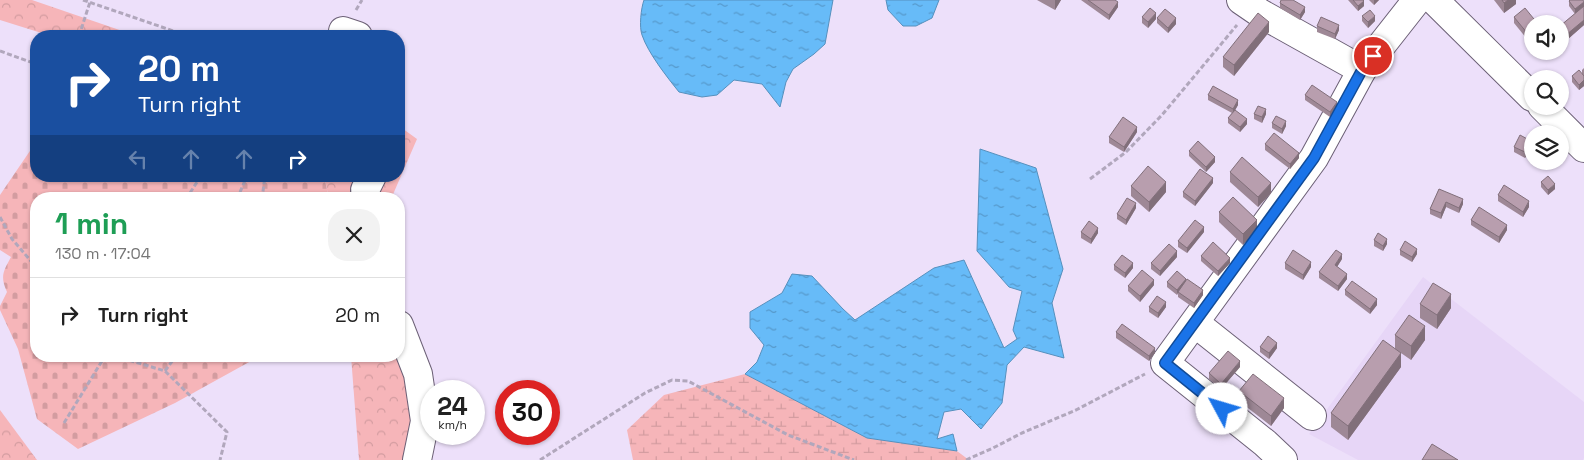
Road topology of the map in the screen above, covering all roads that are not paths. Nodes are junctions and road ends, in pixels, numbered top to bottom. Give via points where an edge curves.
1 (1417, 0) edge
2 (1434, 0) edge
3 (1246, 4) edge
4 (1362, 70) junction
5 (1524, 89) edge
6 (1551, 115) edge
7 (1584, 148) edge
8 (1195, 323) junction
9 (405, 340) edge
10 (1312, 416) dead end
11 (417, 460) edge
12 (1283, 460) edge

1 - 4 street
2 - 5 street
3 - 4 street
4 - 8 street via 1314,158
6 - 7 street
8 - 10 street
8 - 12 street via 1165,363
9 - 11 street via 418,374 425,421

